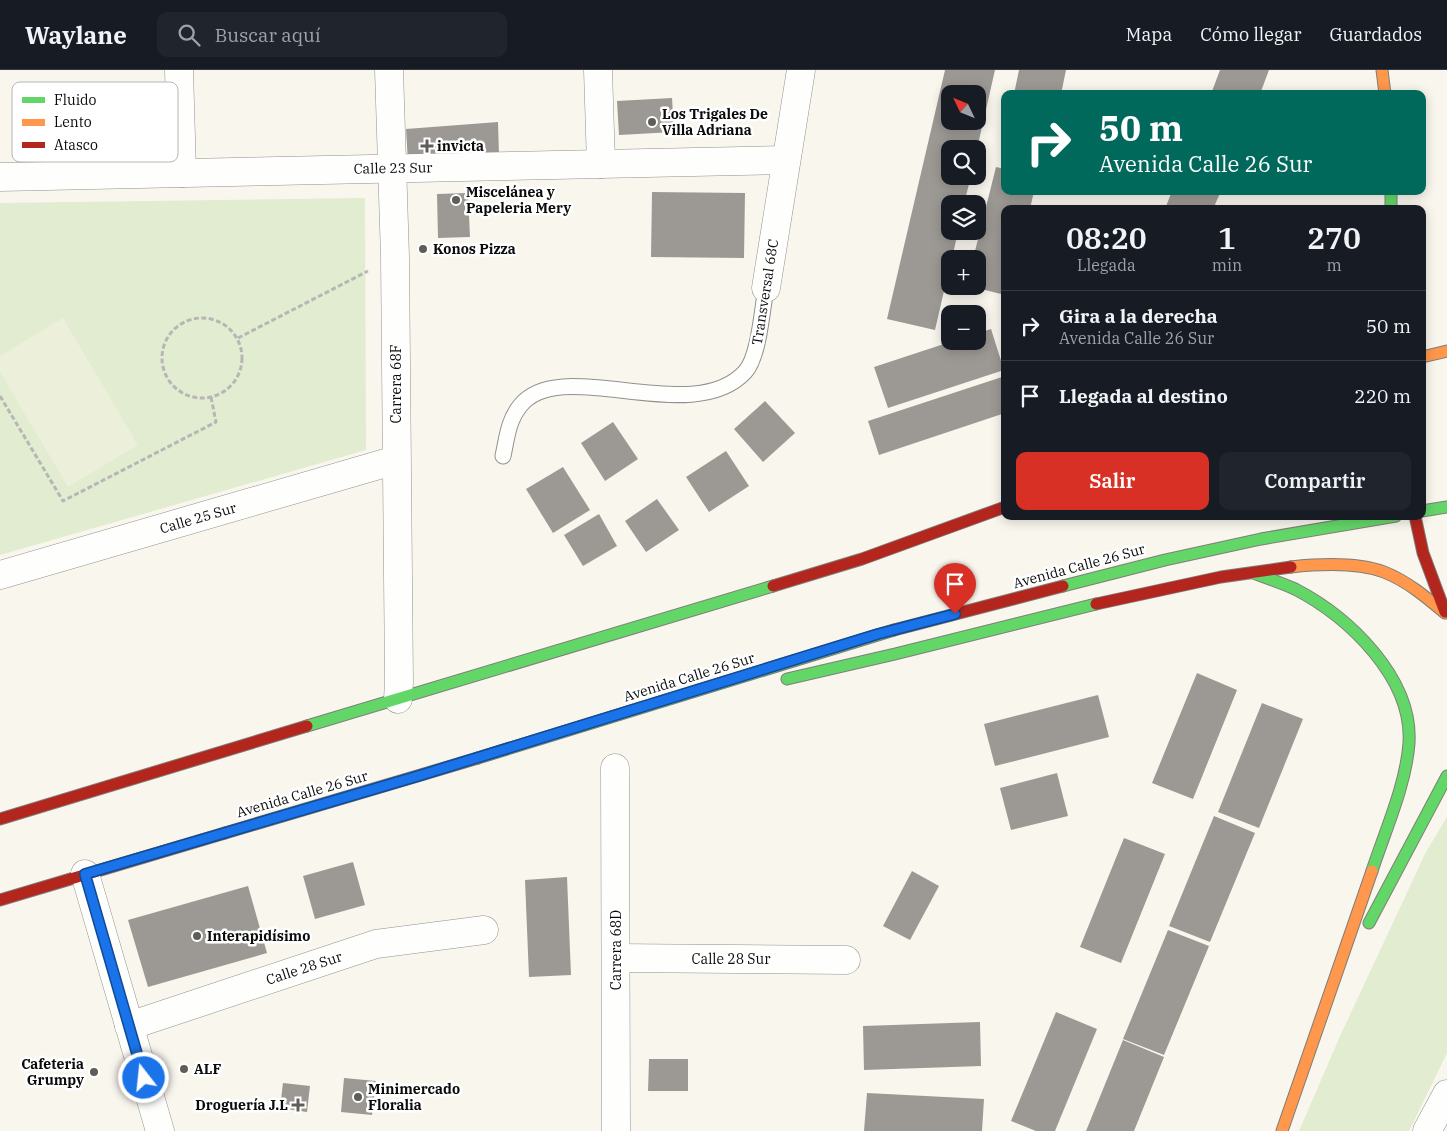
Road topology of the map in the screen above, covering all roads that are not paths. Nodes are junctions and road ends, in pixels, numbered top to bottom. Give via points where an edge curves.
1 (179, 70) edge
2 (389, 70) edge
3 (598, 70) edge
4 (801, 70) edge
5 (1382, 70) edge
6 (1384, 90) edge
7 (786, 160) junction
8 (601, 164) junction
9 (392, 168) junction
10 (182, 173) junction
11 (0, 177) edge
12 (766, 288) joint
13 (1447, 351) edge
14 (1426, 356) edge
15 (503, 456) dead end
16 (396, 460) junction
17 (1447, 507) edge
18 (1001, 508) edge
19 (1426, 510) edge
20 (1373, 520) edge
21 (1416, 520) edge
22 (1249, 572) junction
23 (0, 575) edge
24 (1446, 616) edge
25 (773, 682) dead end
26 (754, 685) dead end
27 (398, 699) junction
28 (631, 711) junction
29 (615, 768) dead end
30 (1447, 776) edge
31 (0, 819) edge
32 (85, 874) junction
33 (0, 900) edge
34 (484, 930) dead end
35 (616, 958) junction
36 (846, 960) dead end
37 (1320, 1024) junction
38 (129, 1026) junction
39 (1447, 1094) edge
40 (160, 1131) edge
41 (616, 1131) edge
42 (1282, 1131) edge
43 (1427, 1131) edge

1 - 10 street
2 - 9 street, Carrera 68F
3 - 8 street
4 - 7 street, Transversal 68C
5 - 6 main road
7 - 8 street, Calle 23 Sur
7 - 12 street, Transversal 68C
8 - 9 street, Calle 23 Sur
9 - 10 street, Calle 23 Sur
9 - 16 street, Carrera 68F
10 - 11 street, Calle 23 Sur
12 - 15 lane, Transversal 68C via 754,358 744,372 722,388 695,395 572,387 543,389 521,405 509,424
13 - 14 main road
16 - 23 street, Calle 25 Sur
16 - 27 street, Carrera 68F
17 - 19 main road
18 - 27 main road via 862,559
20 - 28 main road, Avenida Calle 26 Sur via 1165,560 878,634
21 - 24 main road
22 - 24 main road via 1323,564 1375,569 1426,597
22 - 25 main road via 1189,582 1045,615 858,664
22 - 37 main road via 1302,593 1346,625 1371,648 1388,671 1406,708 1409,734 1399,790
26 - 28 main road
27 - 31 main road
28 - 32 main road, Avenida Calle 26 Sur
29 - 35 street, Carrera 68D
30 - 37 main road via 1379,902
32 - 33 main road, Avenida Calle 26 Sur
32 - 38 street
34 - 38 street, Calle 28 Sur via 376,944
35 - 36 street, Calle 28 Sur
35 - 41 street, Carrera 68D
37 - 42 main road
38 - 40 street
39 - 43 street

